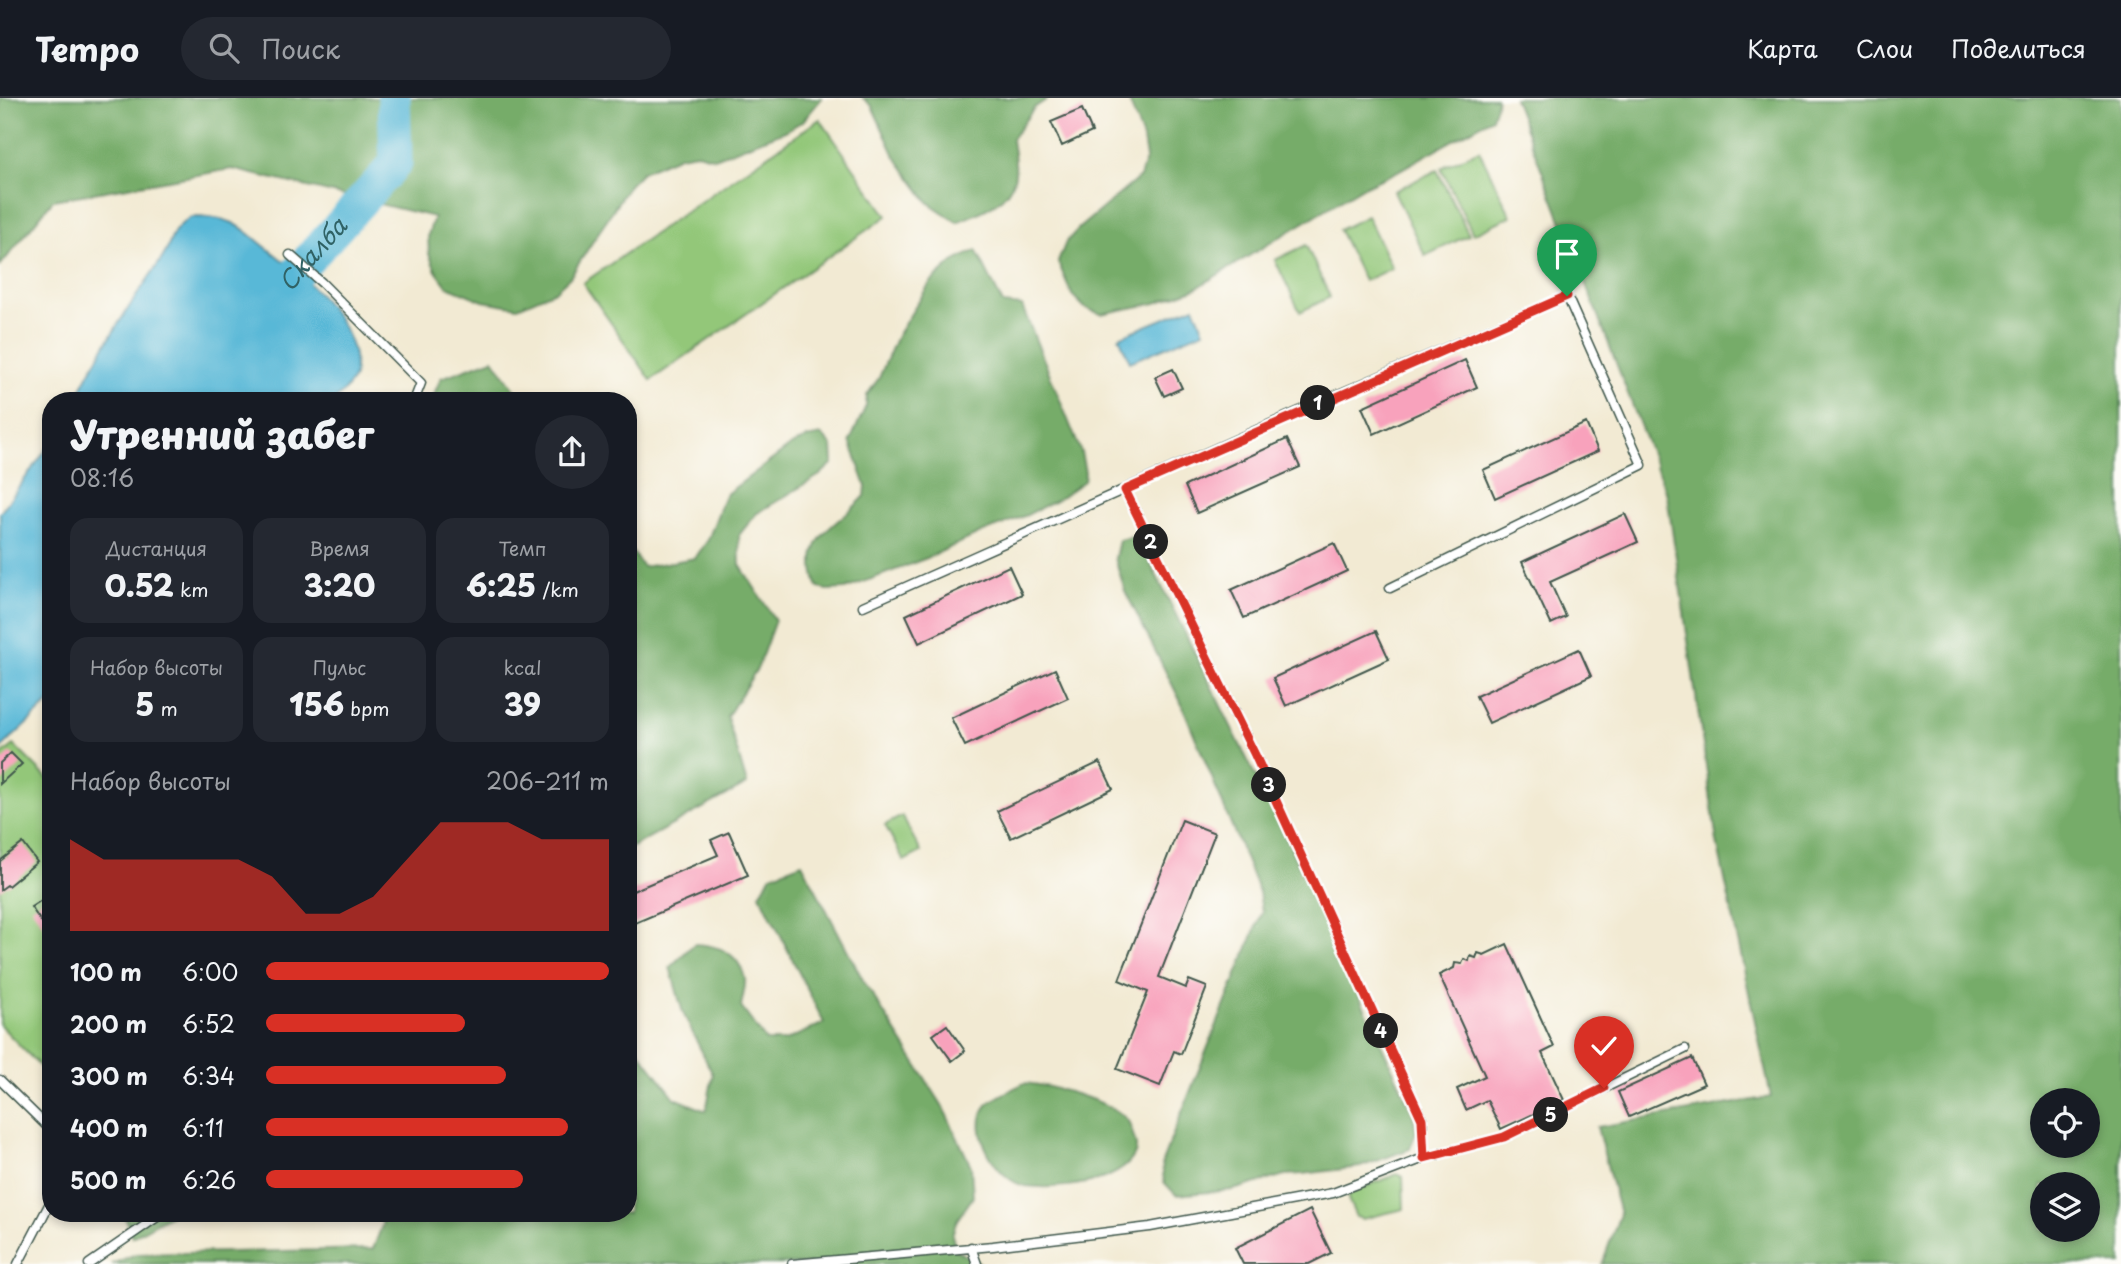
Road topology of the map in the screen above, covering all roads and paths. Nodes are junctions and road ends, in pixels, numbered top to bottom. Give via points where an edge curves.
1 (290, 255) dead end
2 (418, 392) edge
3 (1125, 490) junction
4 (1390, 588) dead end
5 (863, 606) dead end
6 (1685, 1049) dead end
7 (0, 1080) edge
8 (42, 1121) edge
9 (1424, 1158) junction
10 (42, 1219) edge
11 (150, 1222) edge
12 (971, 1247) junction
13 (18, 1264) edge
14 (89, 1264) edge
15 (792, 1264) edge
16 (977, 1264) edge

1 - 2 lane via 421,383
3 - 4 lane via 1567,296 1642,465
3 - 5 lane
3 - 9 lane via 1255,755 1422,1119
6 - 9 lane via 1504,1137
7 - 8 lane
9 - 12 lane via 1332,1193 1150,1227
10 - 13 lane
11 - 14 lane
12 - 15 lane
12 - 16 lane

